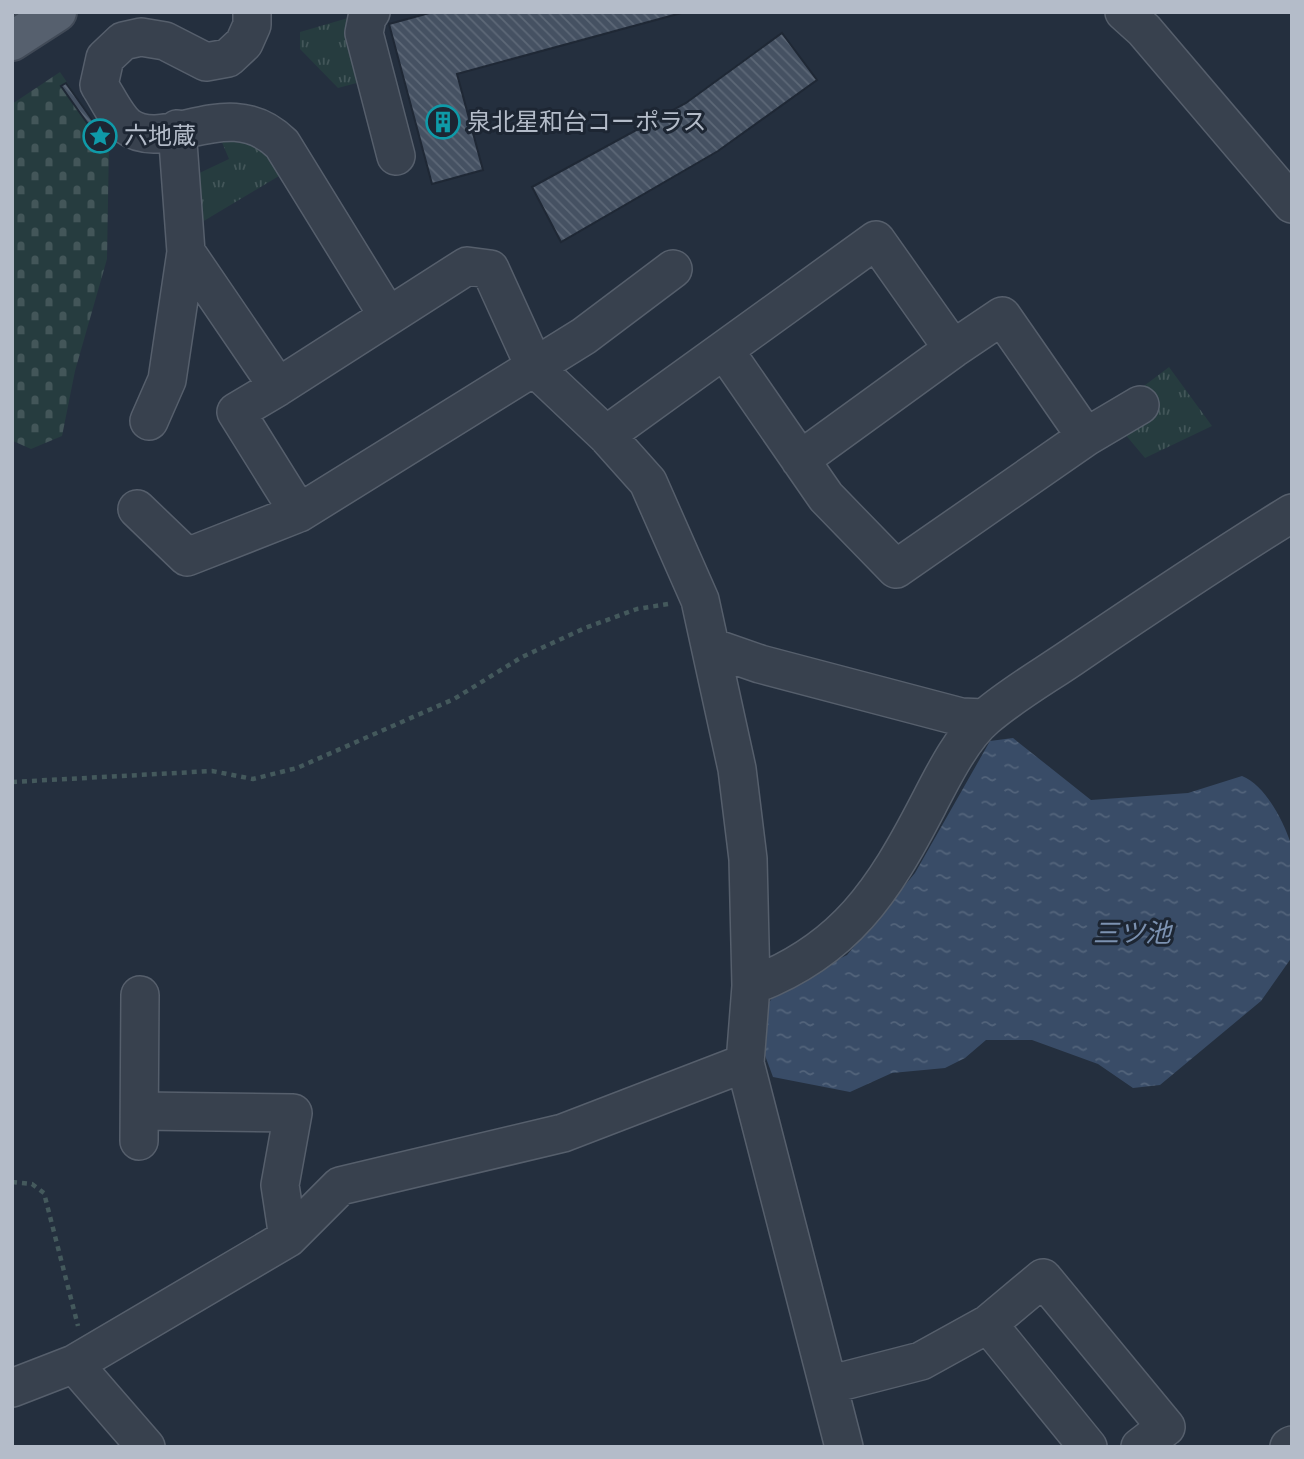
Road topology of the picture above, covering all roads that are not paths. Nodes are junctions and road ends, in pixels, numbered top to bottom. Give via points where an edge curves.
1 (57, 12) edge
2 (252, 12) edge
3 (371, 12) edge
4 (1125, 12) edge
5 (12, 41) edge
6 (177, 129) junction
7 (396, 156) dead end
8 (1292, 204) edge
9 (186, 252) junction
10 (673, 270) dead end
11 (388, 316) junction
12 (953, 349) junction
13 (725, 351) junction
14 (535, 368) junction
15 (278, 387) junction
16 (1140, 405) dead end
17 (149, 421) dead end
18 (606, 435) junction
19 (1086, 437) junction
20 (800, 460) junction
21 (137, 509) dead end
22 (299, 513) junction
23 (1292, 513) edge
24 (711, 647) junction
25 (984, 718) junction
26 (751, 986) junction
27 (140, 995) dead end
28 (745, 1063) junction
29 (288, 1238) junction
30 (988, 1324) junction
31 (79, 1361) junction
32 (828, 1385) junction
33 (12, 1388) edge
34 (146, 1447) edge
35 (844, 1447) edge
36 (1088, 1447) edge
37 (1140, 1447) edge

1 - 5 main road
2 - 6 street via 244,43 228,58 206,62 165,41 141,37 123,41 105,58 99,85 127,126 149,134
3 - 7 street via 365,33
4 - 8 street
6 - 9 street
6 - 11 street via 223,122 249,123 269,131 282,144
9 - 15 street
9 - 17 street via 167,380
10 - 14 street
11 - 14 street via 467,265 490,269
11 - 15 street
12 - 13 street via 876,240
12 - 19 street via 1002,316
12 - 20 street
13 - 18 street
13 - 20 street
14 - 18 street
14 - 22 street
15 - 22 street via 236,412
16 - 19 street
18 - 24 street via 648,482 700,600
19 - 20 street via 896,569 826,497
21 - 22 street via 187,556
23 - 25 street via 1203,568
24 - 25 street via 773,668 961,717
24 - 26 street via 737,769 748,859
25 - 26 street via 946,770 895,868 861,911 823,948 789,972
26 - 28 street
27 - 29 street via 140,1126 293,1113 280,1185
28 - 29 street via 563,1133 340,1186
28 - 32 street
29 - 31 street
30 - 32 street via 921,1361
30 - 36 street
30 - 37 street via 1043,1278 1166,1427
31 - 33 street
31 - 34 street
32 - 35 street

